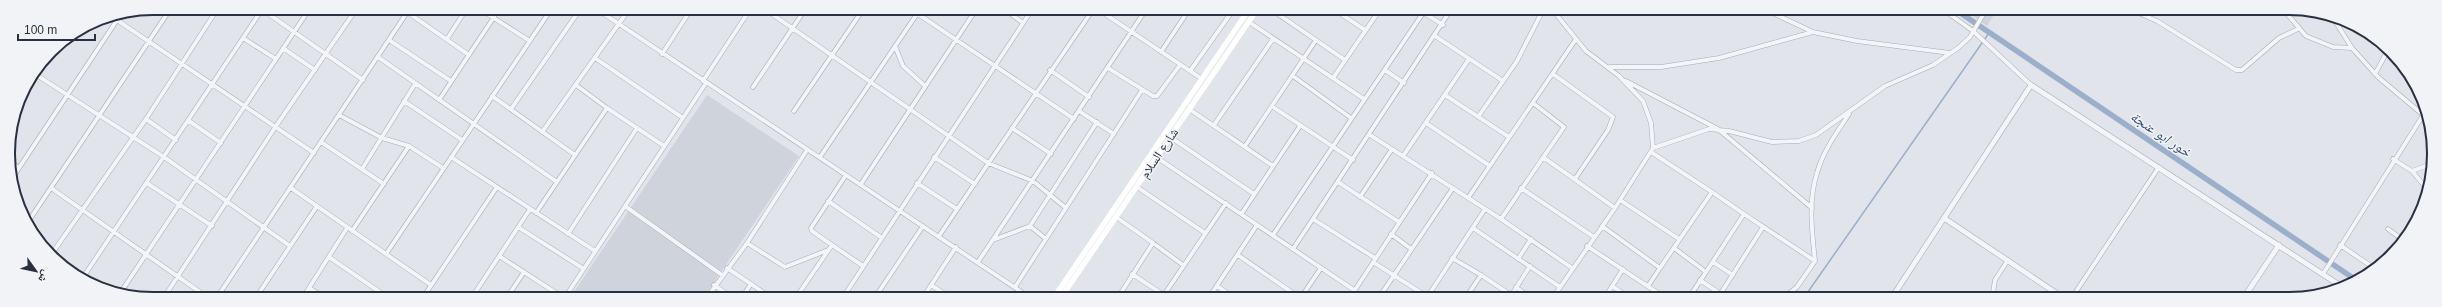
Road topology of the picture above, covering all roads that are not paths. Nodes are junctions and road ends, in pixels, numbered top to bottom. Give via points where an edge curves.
1 (166, 15) edge
2 (213, 15) edge
3 (258, 15) edge
4 (270, 15) edge
5 (305, 15) edge
6 (352, 15) edge
7 (405, 15) edge
8 (411, 15) edge
9 (462, 15) edge
10 (490, 15) edge
11 (547, 15) edge
12 (576, 15) edge
13 (605, 15) edge
14 (625, 15) edge
15 (687, 15) edge
16 (747, 15) edge
17 (773, 15) edge
18 (801, 15) edge
19 (859, 15) edge
20 (916, 15) edge
21 (919, 15) edge
22 (972, 15) edge
23 (1012, 15) edge
24 (1028, 15) edge
25 (1090, 15) edge
26 (1106, 15) edge
27 (1142, 15) edge
28 (1185, 15) edge
29 (1230, 15) edge
30 (1245, 15) edge
31 (1254, 15) edge
32 (1279, 15) edge
33 (1342, 15) edge
34 (1376, 15) edge
35 (1422, 15) edge
36 (1426, 15) edge
37 (1448, 15) edge
38 (1541, 15) edge
39 (1557, 15) edge
40 (1777, 15) edge
41 (1952, 15) edge
42 (1982, 15) edge
43 (2145, 15) edge
44 (2288, 15) edge
45 (494, 17) junction
46 (117, 21) joint
47 (1249, 22) junction
48 (1023, 23) junction
49 (2336, 23) edge
50 (618, 24) junction
51 (1443, 25) junction
52 (792, 29) junction
53 (2298, 29) junction
54 (1365, 30) junction
55 (1974, 30) junction
56 (294, 32) junction
57 (1131, 32) junction
58 (1813, 32) junction
59 (1435, 36) junction
60 (243, 38) junction
61 (446, 39) junction
62 (956, 39) junction
63 (1273, 39) junction
64 (1576, 39) junction
65 (389, 40) junction
66 (1316, 40) junction
67 (530, 41) junction
68 (148, 42) junction
69 (895, 46) junction
70 (283, 48) junction
71 (2352, 48) junction
72 (1161, 52) junction
73 (1950, 53) junction
74 (326, 54) junction
75 (662, 54) junction
76 (469, 55) junction
77 (2385, 55) edge
78 (831, 56) junction
79 (378, 58) junction
80 (595, 58) junction
81 (276, 59) junction
82 (1304, 59) junction
83 (1469, 59) junction
84 (1345, 60) junction
85 (181, 63) junction
86 (995, 65) junction
87 (1180, 65) junction
88 (1610, 67) junction
89 (1108, 68) junction
90 (315, 70) junction
91 (1050, 70) junction
92 (1385, 70) junction
93 (1190, 71) junction
94 (1553, 74) junction
95 (2375, 74) junction
96 (38, 76) edge
97 (1293, 76) junction
98 (1333, 78) junction
99 (363, 80) junction
100 (1202, 80) junction
101 (451, 81) junction
102 (1503, 81) junction
103 (705, 82) junction
104 (1626, 82) junction
105 (870, 83) junction
106 (1404, 83) junction
107 (213, 84) junction
108 (415, 84) junction
109 (576, 85) junction
110 (2031, 85) junction
111 (925, 86) junction
112 (753, 87) dead end
113 (1142, 90) junction
114 (1035, 93) junction
115 (1445, 95) junction
116 (67, 96) junction
117 (492, 96) junction
118 (1089, 96) junction
119 (1364, 99) junction
120 (439, 100) junction
121 (404, 101) junction
122 (1533, 103) junction
123 (244, 105) junction
124 (1273, 107) junction
125 (607, 108) junction
126 (511, 109) junction
127 (910, 109) junction
128 (1189, 109) junction
129 (1851, 110) junction
130 (794, 111) dead end
131 (1079, 111) junction
132 (2421, 112) edge
133 (339, 115) junction
134 (99, 117) junction
135 (1478, 117) junction
136 (146, 118) junction
137 (683, 118) junction
138 (1074, 118) junction
139 (1351, 118) junction
140 (2423, 120) edge
141 (189, 121) junction
142 (1097, 122) junction
143 (1426, 123) junction
144 (473, 124) junction
145 (1214, 125) junction
146 (276, 126) junction
147 (1300, 126) junction
148 (637, 128) junction
149 (1012, 128) junction
150 (1718, 129) junction
151 (542, 132) junction
152 (1114, 134) junction
153 (949, 135) junction
154 (1370, 135) junction
155 (133, 137) junction
156 (1170, 137) junction
157 (1509, 137) junction
158 (382, 138) junction
159 (176, 140) junction
160 (462, 140) junction
161 (321, 142) junction
162 (221, 143) junction
163 (409, 146) junction
164 (664, 146) junction
165 (1245, 146) junction
166 (1332, 147) junction
167 (1392, 149) junction
168 (807, 150) junction
169 (1652, 150) junction
170 (314, 153) junction
171 (1051, 154) junction
172 (575, 155) junction
173 (1403, 156) junction
174 (164, 157) junction
175 (451, 157) junction
176 (820, 157) junction
177 (934, 157) junction
178 (1156, 157) junction
179 (1543, 157) junction
180 (2393, 159) junction
181 (1353, 160) junction
182 (988, 163) junction
183 (16, 165) edge
184 (1273, 166) junction
185 (1490, 166) junction
186 (2427, 166) edge
187 (2159, 167) junction
188 (19, 168) junction
189 (443, 168) junction
190 (362, 169) junction
191 (2412, 171) junction
192 (16, 172) edge
193 (1432, 173) junction
194 (846, 175) junction
195 (1575, 179) junction
196 (195, 180) junction
197 (1033, 181) junction
198 (557, 182) junction
199 (1338, 182) junction
200 (147, 183) junction
201 (918, 183) junction
202 (384, 184) junction
203 (861, 184) junction
204 (974, 184) junction
205 (2423, 184) edge
206 (496, 187) junction
207 (1137, 187) junction
208 (51, 188) junction
209 (291, 188) junction
210 (1453, 188) junction
211 (1521, 188) junction
212 (1712, 192) junction
213 (1049, 194) junction
214 (1254, 194) junction
215 (1360, 197) junction
216 (1468, 198) junction
217 (1620, 200) junction
218 (828, 201) junction
219 (228, 202) junction
220 (1226, 203) junction
221 (179, 204) junction
222 (317, 206) junction
223 (625, 206) junction
224 (1066, 208) junction
225 (1615, 208) junction
226 (1812, 208) junction
227 (530, 209) junction
228 (957, 209) junction
229 (1485, 209) junction
230 (900, 210) junction
231 (82, 211) junction
232 (536, 213) junction
233 (1242, 213) junction
234 (1744, 214) junction
235 (1116, 217) junction
236 (31, 218) edge
237 (1501, 218) junction
238 (1944, 218) junction
239 (1313, 219) junction
240 (1399, 222) junction
241 (1257, 225) junction
242 (212, 226) junction
243 (923, 226) junction
244 (1030, 226) junction
245 (1602, 226) junction
246 (263, 227) junction
247 (518, 227) junction
248 (1763, 227) junction
249 (1473, 228) junction
250 (2388, 229) dead end
251 (350, 230) junction
252 (114, 233) junction
253 (1205, 233) junction
254 (568, 234) junction
255 (1391, 234) junction
256 (1273, 235) junction
257 (939, 236) junction
258 (1594, 237) junction
259 (2399, 237) edge
260 (882, 238) junction
261 (1046, 239) junction
262 (1531, 239) junction
263 (1679, 239) junction
264 (993, 240) junction
265 (747, 243) junction
266 (1153, 243) junction
267 (832, 245) junction
268 (2279, 245) junction
269 (2340, 245) junction
270 (290, 246) junction
271 (1587, 246) junction
272 (956, 247) junction
273 (1674, 248) junction
274 (1293, 249) junction
275 (1411, 249) junction
276 (54, 250) edge
277 (828, 250) junction
278 (595, 251) junction
279 (386, 254) junction
280 (1238, 255) junction
281 (146, 256) junction
282 (499, 256) junction
283 (329, 257) junction
284 (1452, 258) junction
285 (1518, 259) junction
286 (1374, 260) junction
287 (2008, 260) junction
288 (1815, 261) junction
289 (978, 262) junction
290 (1713, 262) junction
291 (1184, 265) junction
292 (2370, 265) edge
293 (863, 266) junction
294 (1530, 266) junction
295 (727, 268) junction
296 (1321, 268) junction
297 (1572, 268) junction
298 (1660, 268) junction
299 (584, 269) junction
300 (1623, 269) junction
301 (524, 272) junction
302 (1706, 272) junction
303 (86, 274) edge
304 (1132, 274) junction
305 (2323, 274) junction
306 (722, 275) junction
307 (1394, 275) junction
308 (1481, 275) junction
309 (1733, 275) junction
310 (178, 277) junction
311 (1700, 280) junction
312 (2337, 283) edge
313 (751, 284) junction
314 (431, 285) junction
315 (714, 285) junction
316 (931, 285) junction
317 (1217, 286) junction
318 (1612, 286) junction
319 (1648, 286) junction
320 (1015, 287) junction
321 (1516, 287) junction
322 (1560, 287) junction
323 (124, 288) edge
324 (309, 288) junction
325 (1354, 290) joint
326 (168, 292) edge
327 (200, 292) edge
328 (221, 292) edge
329 (260, 292) edge
330 (306, 292) edge
331 (316, 292) edge
332 (380, 292) edge
333 (426, 292) edge
334 (476, 292) edge
335 (511, 292) edge
336 (554, 292) edge
337 (569, 292) edge
338 (710, 292) edge
339 (724, 292) edge
340 (746, 292) edge
341 (763, 292) edge
342 (800, 292) edge
343 (846, 292) edge
344 (879, 292) edge
345 (926, 292) edge
346 (942, 292) edge
347 (1022, 292) edge
348 (1058, 292) edge
349 (1065, 292) edge
350 (1120, 292) edge
351 (1159, 292) edge
352 (1166, 292) edge
353 (1213, 292) edge
354 (1226, 292) edge
355 (1291, 292) edge
356 (1304, 292) edge
357 (1383, 292) edge
358 (1421, 292) edge
359 (1433, 292) edge
360 (1470, 292) edge
361 (1503, 292) edge
362 (1513, 292) edge
363 (1523, 292) edge
364 (1557, 292) edge
365 (1608, 292) edge
366 (1621, 292) edge
367 (1657, 292) edge
368 (1692, 292) edge
369 (1719, 292) edge
370 (1722, 292) edge
371 (1791, 292) edge
372 (1896, 292) edge
373 (1993, 292) edge
374 (2055, 292) edge
375 (2077, 292) edge
376 (2248, 292) edge

1 - 68 street
2 - 85 street
3 - 60 street
4 - 56 street
5 - 56 street
6 - 74 street
7 - 65 street
8 - 61 street
9 - 61 street
10 - 45 street
11 - 67 street
12 - 126 street
13 - 50 street
14 - 50 street
15 - 75 street
16 - 103 street
17 - 52 street
18 - 52 street
19 - 78 street
20 - 69 street
21 - 62 street
22 - 62 street
23 - 48 street
24 - 48 street
25 - 91 street
26 - 57 street
27 - 57 street
28 - 72 street
29 - 93 street
30 - 100 main road, شارع السلام
31 - 47 main road, شارع السلام
32 - 66 street
33 - 54 street
34 - 54 street
35 - 92 street
36 - 51 street
37 - 51 street
38 - 102 street via 1524,49
39 - 64 street
40 - 58 street
41 - 55 street
42 - 55 street
43 - 53 street via 2231,68 2239,70 2248,66 2279,38
44 - 53 street
45 - 67 street
45 - 76 street
46 - 68 street
46 - 116 street
47 - 63 street
47 - 128 main road, شارع السلام
48 - 86 street
49 - 71 street
50 - 75 street
50 - 80 street
51 - 59 street
52 - 78 street
52 - 112 street
53 - 71 street via 2321,43
54 - 84 street
55 - 73 street via 1965,42
55 - 110 street
56 - 70 street
56 - 74 street
57 - 72 street
57 - 89 street
58 - 73 street via 1857,41
58 - 88 street via 1712,60 1661,67
59 - 83 street
59 - 106 street
60 - 81 street
60 - 107 street
61 - 76 street
62 - 86 street
62 - 111 street
63 - 82 street
63 - 145 street
64 - 88 street via 1594,58
64 - 94 street
65 - 79 street
65 - 101 street
66 - 82 street
66 - 84 street
67 - 117 street
68 - 85 street
68 - 134 street
69 - 105 street
69 - 111 street via 903,66
70 - 81 street
70 - 90 street
71 - 95 street
72 - 87 street
73 - 129 street via 1933,65 1885,86
74 - 90 street
74 - 99 street
75 - 103 street
76 - 101 street
77 - 95 street
78 - 105 street
78 - 130 street
79 - 99 street
79 - 108 street
80 - 109 street
80 - 137 street
81 - 123 street
82 - 97 street
82 - 98 street
83 - 102 street
83 - 115 street
84 - 98 street
85 - 107 street
85 - 136 street
86 - 114 street
86 - 153 street
87 - 93 street
87 - 113 street via 1157,96
88 - 104 street
89 - 113 street
89 - 118 street
90 - 146 street
91 - 114 street
91 - 118 street
92 - 106 street
92 - 119 street
93 - 100 street
94 - 122 street
94 - 195 street via 1613,117 1608,130
95 - 132 street
96 - 116 street
97 - 124 street
97 - 139 street
98 - 119 street
99 - 133 street
100 - 348 main road, شارع السلام
101 - 120 street
102 - 135 street
103 - 137 street
103 - 168 street
104 - 150 street
104 - 169 street via 1637,93 1648,111
105 - 127 street
105 - 176 street
106 - 154 street
107 - 123 street
107 - 141 street
108 - 120 street
108 - 121 street
109 - 125 street
109 - 151 street
110 - 187 street
110 - 238 street
111 - 127 street
113 - 152 street
114 - 138 street
114 - 149 street
115 - 135 street
115 - 143 street
116 - 134 street
116 - 188 street
117 - 126 street
117 - 144 street
118 - 131 street
119 - 139 street
120 - 144 street
121 - 158 street
121 - 160 street
122 - 157 street
122 - 179 street via 1564,127
123 - 146 street
123 - 162 street
124 - 147 street
124 - 165 street
125 - 148 street
125 - 172 street
126 - 151 street
127 - 153 street
127 - 203 street
128 - 145 street
128 - 156 main road, شارع السلام
129 - 150 street via 1825,130 1799,141 1772,142
129 - 226 street via 1821,161 1816,174
131 - 138 street
131 - 142 street
133 - 158 street
133 - 161 street
134 - 155 street
134 - 208 street
135 - 157 street
136 - 155 street
136 - 159 street
137 - 164 street
138 - 171 street
139 - 166 street
140 - 180 street
141 - 159 street
141 - 162 street
142 - 152 street
142 - 213 street
143 - 173 street
143 - 185 street
144 - 160 street
144 - 198 street
145 - 165 street
146 - 170 street
146 - 219 street
147 - 166 street
147 - 184 street
148 - 164 street
148 - 254 street
149 - 171 street
149 - 182 street
150 - 169 street via 1709,129
150 - 226 street
151 - 172 street
152 - 224 street
153 - 177 street
153 - 182 street
154 - 167 street
154 - 181 street
155 - 174 street
155 - 231 street
156 - 178 main road, شارع السلام
156 - 214 street
157 - 185 street
158 - 163 street
158 - 190 street
159 - 174 street
160 - 175 street
161 - 170 street
161 - 190 street
162 - 196 street
163 - 189 street
163 - 202 street
164 - 223 street
165 - 184 street
166 - 181 street
166 - 256 street
167 - 173 street
167 - 215 street
168 - 176 street
168 - 265 street
169 - 212 street
169 - 217 street
170 - 209 street
171 - 197 street
172 - 198 street
173 - 193 street
174 - 196 street
174 - 200 street
175 - 189 street
175 - 206 street
176 - 194 street
177 - 201 street
177 - 204 street
178 - 207 main road, شارع السلام
178 - 220 street
179 - 195 street
179 - 211 street
180 - 191 street
180 - 269 street
181 - 199 street
182 - 197 street
182 - 204 street
183 - 188 street
184 - 214 street
185 - 216 street
186 - 191 street
187 - 268 street
187 - 375 street
188 - 192 street
189 - 279 street
190 - 202 street
191 - 205 street
193 - 210 street
193 - 240 street
194 - 203 street
194 - 218 street
195 - 225 street
196 - 219 street
196 - 221 street
197 - 213 street
197 - 264 street
198 - 232 street
199 - 215 street
199 - 239 street
200 - 221 street
200 - 252 street
201 - 228 street
201 - 230 street
202 - 251 street
203 - 230 street
204 - 228 street
206 - 227 street
206 - 314 street
207 - 235 main road, شارع السلام
207 - 253 street
208 - 231 street
208 - 236 street
209 - 222 street
209 - 246 street
210 - 216 street
210 - 275 street
211 - 237 street
211 - 258 street
212 - 234 street
212 - 263 street
213 - 224 street
213 - 244 street
214 - 233 street
215 - 240 street
216 - 229 street
217 - 225 street
217 - 263 street
218 - 260 street
218 - 267 street via 811,230
219 - 242 street
219 - 246 street
220 - 233 street
220 - 253 street
221 - 242 street
221 - 281 street
222 - 251 street
222 - 270 street
223 - 278 street
223 - 306 street
224 - 261 street
225 - 245 street
226 - 288 street
227 - 232 street
227 - 247 street
228 - 257 street
229 - 237 street
229 - 249 street
230 - 243 street
230 - 260 street
231 - 252 street
231 - 276 street
232 - 254 street
233 - 241 street
234 - 248 street
234 - 290 street
235 - 266 street
235 - 349 main road, شارع السلام
237 - 262 street
238 - 287 street
238 - 372 street
239 - 274 street
239 - 286 street
240 - 255 street
241 - 256 street
241 - 280 street
242 - 310 street
243 - 257 street
243 - 344 street
244 - 261 street
244 - 264 street
245 - 258 street
245 - 298 street
246 - 270 street
246 - 328 street
247 - 282 street
247 - 299 street
248 - 288 street
248 - 309 street
249 - 284 street
249 - 285 street
250 - 259 street
251 - 279 street
251 - 283 street
252 - 281 street
252 - 303 street
253 - 291 street
254 - 278 street
255 - 275 street
255 - 286 street
256 - 274 street
257 - 272 street
258 - 271 street
260 - 293 street
261 - 320 street
262 - 285 street
262 - 297 street
263 - 273 street
264 - 289 street
265 - 277 street via 785,267
265 - 295 street
266 - 291 street
266 - 304 street
267 - 277 street
267 - 293 street
268 - 305 street
268 - 376 street
269 - 292 street
269 - 305 street
270 - 329 street
271 - 297 street
271 - 300 street
272 - 289 street
272 - 316 street
273 - 298 street
273 - 302 street
274 - 296 street
275 - 307 street
277 - 342 street
278 - 299 street
279 - 314 street
280 - 317 street
280 - 355 street
281 - 310 street
281 - 323 street
282 - 301 street
282 - 334 street
283 - 324 street
283 - 332 street
284 - 308 street
284 - 359 street
285 - 294 street
286 - 307 street
286 - 325 street
287 - 373 street via 1995,280
287 - 374 street
288 - 371 street
289 - 320 street
290 - 302 street
290 - 309 street
291 - 352 street
293 - 343 street
294 - 321 street
294 - 322 street
295 - 306 street
295 - 313 street
296 - 325 street
296 - 356 street
297 - 322 street
298 - 319 street
299 - 337 street
300 - 318 street
300 - 319 street
301 - 335 street
301 - 336 street
302 - 311 street
304 - 350 street
304 - 351 street
305 - 312 street
306 - 315 street
307 - 357 street
307 - 358 street
308 - 360 street
308 - 361 street
309 - 370 street
310 - 326 street
310 - 327 street
311 - 368 street
311 - 369 street
313 - 340 street
313 - 341 street
314 - 333 street
315 - 338 street
315 - 339 street
316 - 345 street
316 - 346 street
317 - 353 street
317 - 354 street
318 - 365 street
318 - 366 street
319 - 367 street
320 - 347 street
321 - 362 street
321 - 363 street
322 - 364 street
324 - 330 street
324 - 331 street

